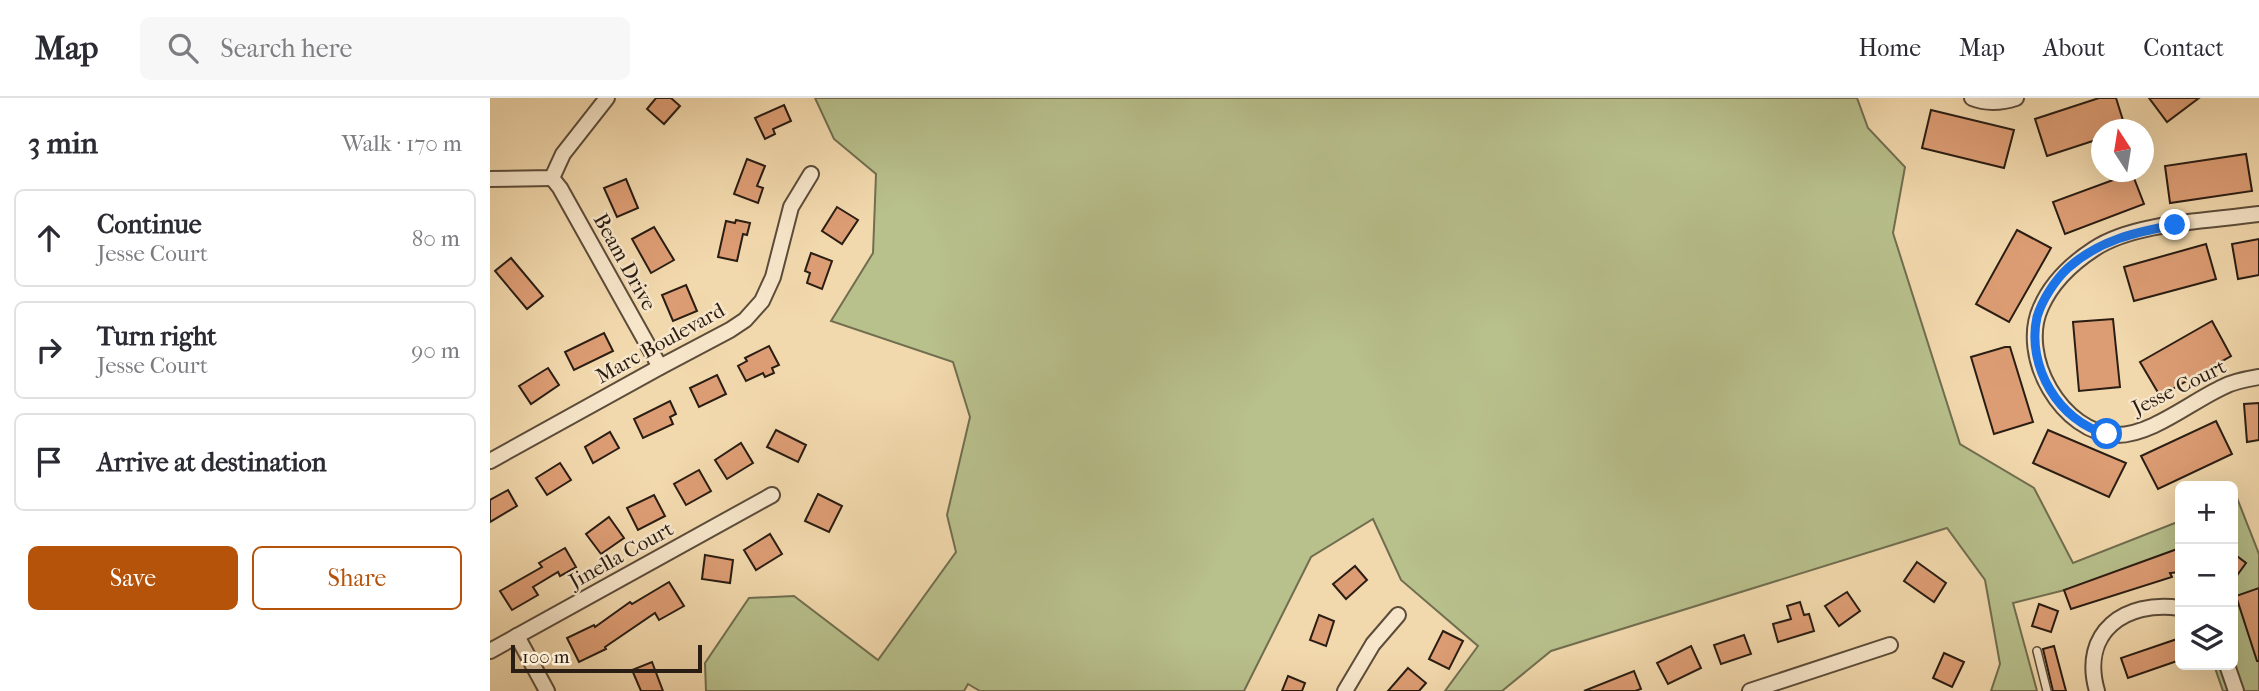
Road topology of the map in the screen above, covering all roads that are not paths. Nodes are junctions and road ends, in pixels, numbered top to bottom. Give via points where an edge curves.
1 (607, 98) edge
2 (1972, 98) edge
3 (2017, 98) edge
4 (811, 174) dead end
5 (552, 178) junction
6 (490, 179) edge
7 (2259, 214) edge
8 (660, 367) junction
9 (2259, 377) edge
10 (490, 461) edge
11 (772, 495) dead end
12 (2175, 607) edge
13 (1398, 615) dead end
14 (517, 636) junction
15 (1890, 645) dead end
16 (2037, 651) dead end
17 (490, 652) edge
18 (2229, 670) edge
19 (547, 691) edge
20 (1345, 691) edge
21 (1750, 691) edge
22 (2047, 691) edge
23 (2097, 691) edge
24 (2236, 691) edge

1 - 5 street via 563,155
2 - 3 street via 1986,103
4 - 8 street, Marc Boulevard via 791,206 773,277 762,301 730,330
5 - 6 street
5 - 8 street, Beam Drive
7 - 9 street, Jesse Court via 2134,232 2097,247 2054,284 2041,307 2035,332 2050,391 2066,411 2107,434 2141,430 2224,386
8 - 10 street, Marc Boulevard
11 - 14 street, Jinella Court
12 - 23 street via 2141,608 2105,629 2093,664
13 - 20 street via 1373,644
14 - 17 street, Jinella Court
14 - 19 street
15 - 21 street
16 - 22 lane
18 - 24 street

